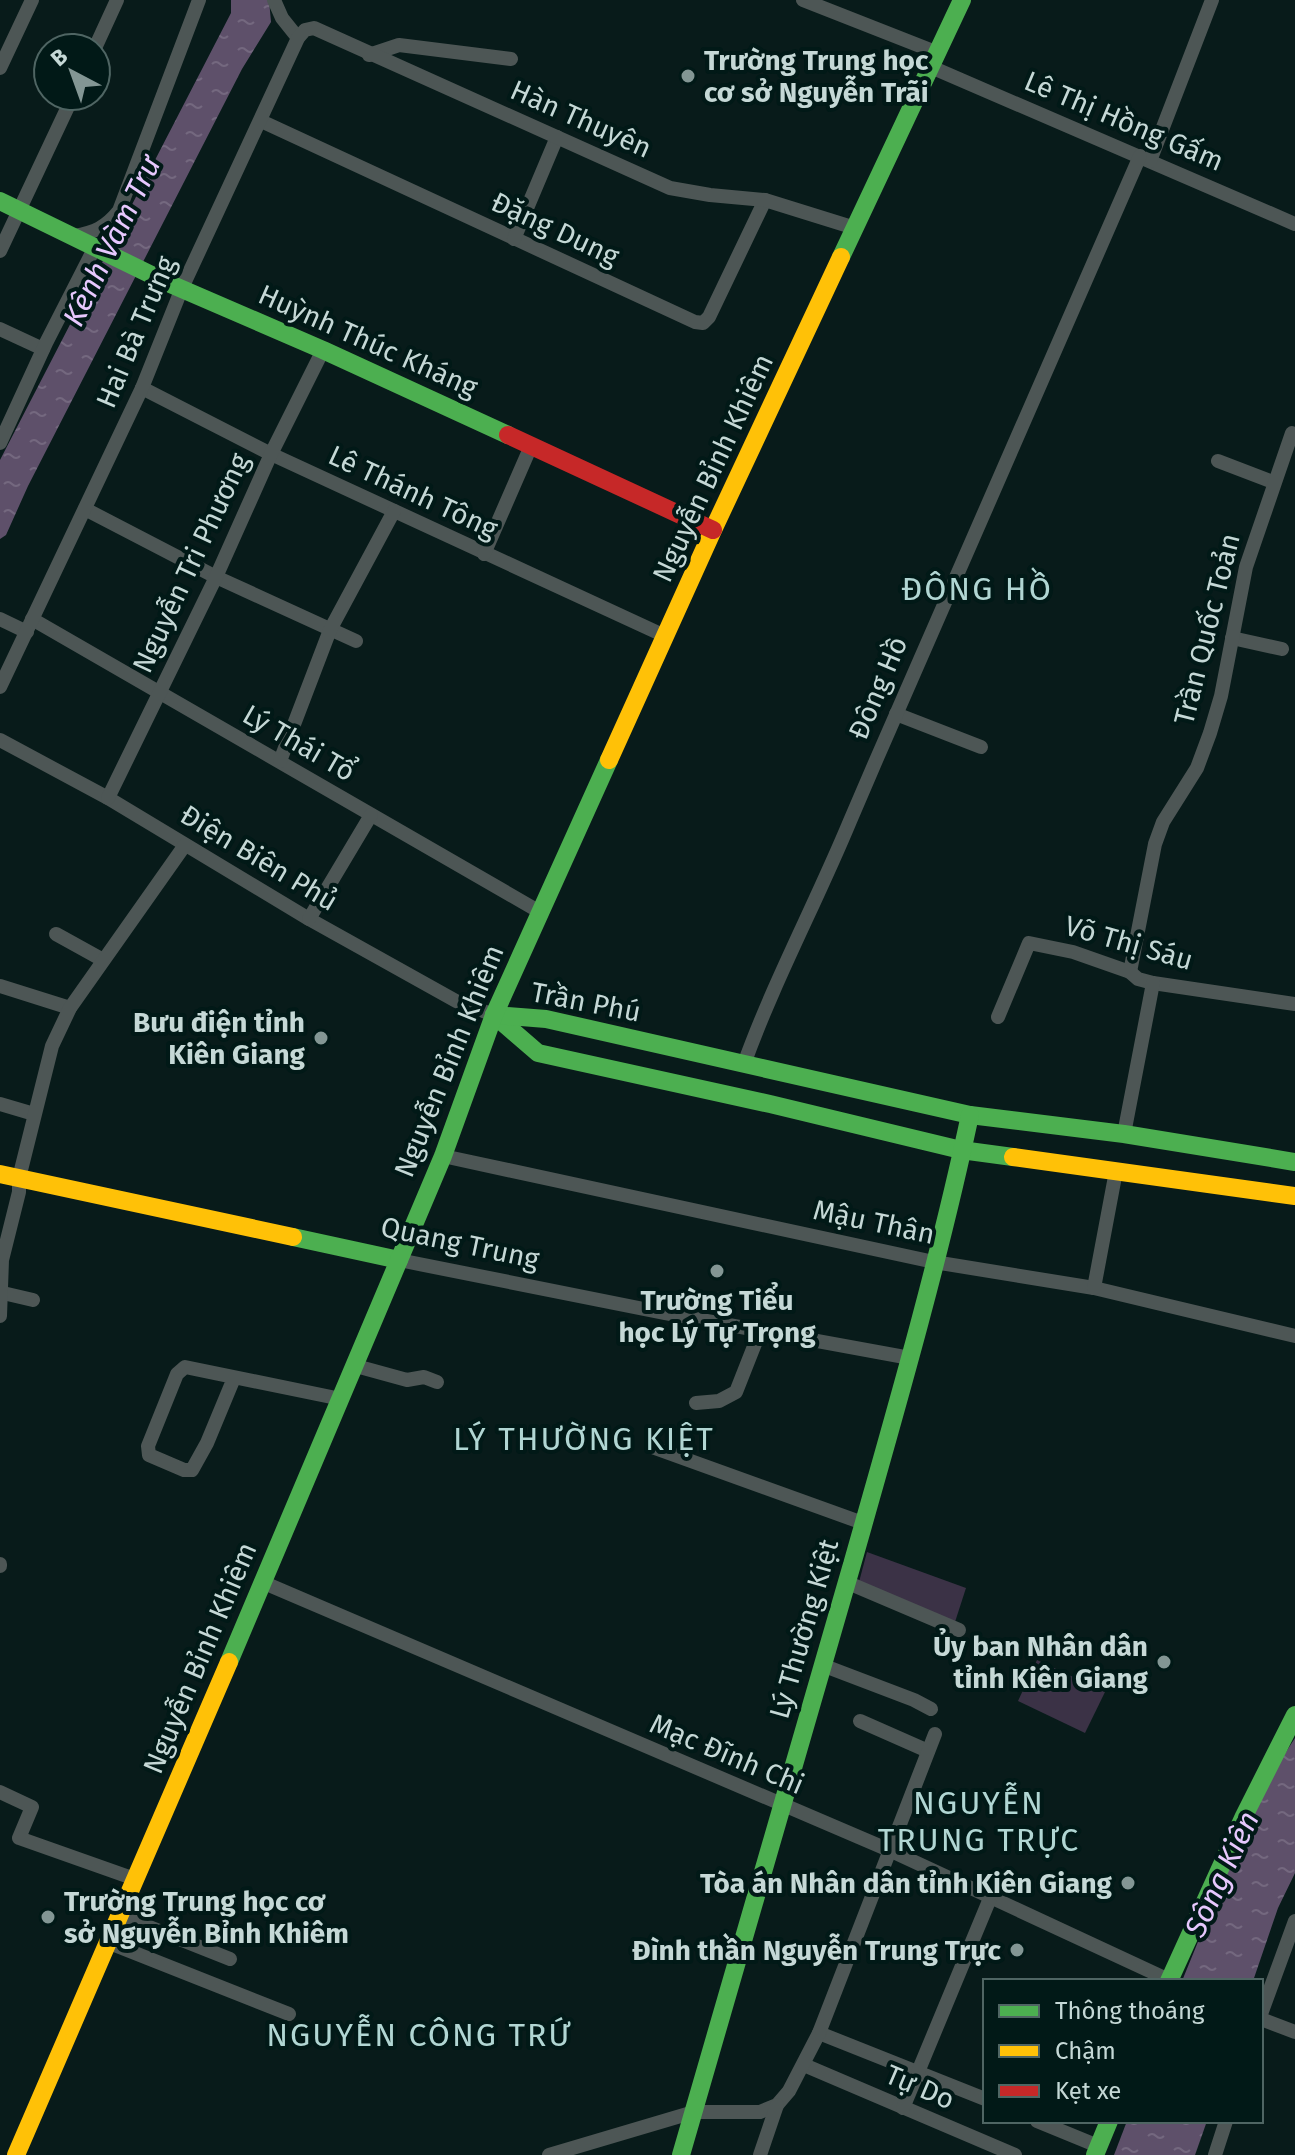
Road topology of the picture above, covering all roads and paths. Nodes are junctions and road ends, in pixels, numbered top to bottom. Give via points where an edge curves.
1 (32, 0) edge
2 (117, 0) edge
3 (199, 0) edge
4 (274, 0) edge
5 (803, 0) edge
6 (962, 0) edge
7 (1212, 0) edge
8 (102, 32) edge
9 (298, 38) junction
10 (369, 55) junction
11 (511, 59) dead end
12 (934, 60) junction
13 (0, 68) edge
14 (66, 112) edge
15 (261, 121) junction
16 (557, 137) junction
17 (1145, 158) junction
18 (765, 200) junction
19 (0, 201) edge
20 (21, 210) junction
21 (1295, 224) edge
22 (855, 228) junction
23 (74, 236) junction
24 (514, 239) junction
25 (100, 250) junction
26 (0, 251) edge
27 (175, 286) junction
28 (0, 329) edge
29 (43, 349) junction
30 (323, 350) junction
31 (142, 388) junction
32 (1292, 433) dead end
33 (0, 443) edge
34 (531, 446) junction
35 (271, 454) junction
36 (1218, 461) dead end
37 (1273, 482) junction
38 (85, 509) junction
39 (394, 511) junction
40 (713, 530) junction
41 (484, 554) junction
42 (216, 577) junction
43 (0, 619) edge
44 (30, 626) junction
45 (330, 630) junction
46 (665, 636) junction
47 (1232, 638) junction
48 (356, 641) dead end
49 (1282, 649) dead end
50 (0, 687) edge
51 (159, 693) junction
52 (896, 714) junction
53 (0, 740) edge
54 (981, 747) dead end
55 (280, 761) junction
56 (108, 798) junction
57 (371, 815) junction
58 (185, 845) junction
59 (540, 912) junction
60 (309, 919) junction
61 (56, 934) dead end
62 (103, 960) junction
63 (1130, 972) junction
64 (1153, 983) junction
65 (1, 988) edge
66 (1295, 1004) edge
67 (70, 1008) junction
68 (494, 1015) junction
69 (998, 1017) dead end
70 (744, 1064) junction
71 (778, 1072) junction
72 (0, 1104) edge
73 (770, 1104) junction
74 (34, 1114) junction
75 (970, 1115) junction
76 (1124, 1134) junction
77 (961, 1150) junction
78 (443, 1156) junction
79 (1295, 1162) edge
80 (1116, 1171) junction
81 (0, 1174) edge
82 (19, 1178) junction
83 (1295, 1196) edge
84 (399, 1260) junction
85 (934, 1262) junction
86 (1, 1269) edge
87 (1094, 1288) junction
88 (3, 1293) junction
89 (33, 1300) dead end
90 (0, 1316) edge
91 (760, 1331) junction
92 (1295, 1336) edge
93 (910, 1358) junction
94 (356, 1366) junction
95 (234, 1378) junction
96 (437, 1382) dead end
97 (341, 1399) junction
98 (696, 1403) dead end
99 (652, 1447) dead end
100 (863, 1523) junction
101 (262, 1582) junction
102 (846, 1582) junction
103 (959, 1630) dead end
104 (822, 1665) junction
105 (931, 1709) dead end
106 (1295, 1715) edge
107 (860, 1721) dead end
108 (935, 1734) dead end
109 (928, 1751) junction
110 (0, 1792) edge
111 (782, 1806) junction
112 (889, 1850) junction
113 (135, 1879) junction
114 (991, 1896) junction
115 (119, 1915) junction
116 (1295, 1921) edge
117 (107, 1942) junction
118 (230, 1959) dead end
119 (1167, 1979) edge
120 (1169, 1979) edge
121 (1263, 2010) edge
122 (289, 2014) dead end
123 (1263, 2017) edge
124 (1295, 2032) edge
125 (819, 2033) junction
126 (804, 2065) junction
127 (917, 2071) junction
128 (983, 2098) edge
129 (777, 2105) junction
130 (903, 2108) junction
131 (694, 2112) junction
132 (1041, 2123) edge
133 (1108, 2123) edge
134 (1225, 2123) edge
135 (1096, 2151) edge
136 (16, 2155) edge
137 (549, 2155) edge
138 (681, 2155) edge
139 (760, 2155) edge
140 (1015, 2155) edge
141 (1215, 2155) edge

1 - 13 street
2 - 8 street
3 - 23 street via 119,211 107,226
4 - 9 street
5 - 12 street, Lê Thị Hồng Gấm
6 - 12 main road, Nguyễn Bỉnh Khiêm
7 - 17 street, Đông Hồ
9 - 10 street, Hàn Thuyên via 314,28
9 - 15 street, Hai Bà Trưng
10 - 11 street via 399,45
10 - 16 street, Hàn Thuyên
12 - 17 street, Lê Thị Hồng Gấm
12 - 22 main road, Nguyễn Bỉnh Khiêm
14 - 20 street
15 - 24 street, Đặng Dung
15 - 27 street, Hai Bà Trưng
16 - 18 street, Hàn Thuyên via 670,188
16 - 24 street
17 - 21 street, Lê Thị Hồng Gấm
17 - 52 street, Đông Hồ
18 - 22 street, Hàn Thuyên
18 - 24 street, Đặng Dung via 703,323
19 - 20 main road, Huỳnh Thúc Kháng
20 - 23 main road, Huỳnh Thúc Kháng
20 - 26 street
22 - 40 main road, Nguyễn Bỉnh Khiêm
23 - 25 main road, Huỳnh Thúc Kháng
25 - 27 main road, Huỳnh Thúc Kháng
25 - 29 street
27 - 30 main road, Huỳnh Thúc Kháng
27 - 31 street, Hai Bà Trưng
28 - 29 street
29 - 33 street
30 - 34 main road, Huỳnh Thúc Kháng
30 - 35 street, Nguyễn Tri Phương
31 - 35 street, Lê Thánh Tông
31 - 38 street, Hai Bà Trưng
32 - 37 street, Trần Quốc Toản
34 - 40 main road, Huỳnh Thúc Kháng
34 - 41 street
35 - 39 street, Lê Thánh Tông
35 - 42 street, Nguyễn Tri Phương
36 - 37 street
37 - 47 street, Trần Quốc Toản via 1246,567
38 - 42 street
38 - 44 street, Hai Bà Trưng
39 - 41 street, Lê Thánh Tông
39 - 45 street
40 - 46 main road, Nguyễn Bỉnh Khiêm
41 - 46 street, Lê Thánh Tông
42 - 45 street
42 - 51 street, Nguyễn Tri Phương
43 - 44 street, Lý Thái Tổ
44 - 50 street, Hai Bà Trưng
44 - 51 street, Lý Thái Tổ
45 - 48 street
45 - 55 street
46 - 59 main road, Nguyễn Bỉnh Khiêm
47 - 49 street
47 - 63 street, Trần Quốc Toản via 1221,696 1197,768 1155,844
51 - 55 street, Lý Thái Tổ
51 - 56 street, Nguyễn Tri Phương
52 - 54 street
52 - 70 street, Đông Hồ
53 - 56 street, Điện Biên Phủ
55 - 57 street, Lý Thái Tổ
56 - 58 street, Điện Biên Phủ
57 - 59 street, Lý Thái Tổ
57 - 60 street
58 - 60 street, Điện Biên Phủ
58 - 62 street
59 - 68 main road, Nguyễn Bỉnh Khiêm
60 - 68 street, Điện Biên Phủ via 456,1001
61 - 62 street
62 - 67 street
63 - 64 street, Võ Thị Sáu
63 - 69 street, Võ Thị Sáu via 1029,943
64 - 66 street, Võ Thị Sáu
64 - 76 street
65 - 67 street
67 - 74 street via 52,1046
68 - 70 main road, Trần Phú via 546,1019
68 - 73 main road, Trần Phú via 538,1053
68 - 78 main road, Nguyễn Bỉnh Khiêm
70 - 71 main road, Trần Phú
71 - 73 main road
71 - 75 main road, Trần Phú
72 - 74 street
73 - 77 main road, Trần Phú
74 - 82 street
75 - 76 main road, Trần Phú
75 - 77 main road, Lý Thường Kiệt
76 - 79 main road, Trần Phú
76 - 80 main road
77 - 80 main road, Trần Phú
77 - 85 main road, Lý Thường Kiệt
78 - 84 main road, Nguyễn Bỉnh Khiêm
78 - 85 street, Mậu Thân
80 - 83 main road, Trần Phú
80 - 87 street
81 - 82 main road, Quang Trung
82 - 84 main road, Quang Trung
82 - 86 street
84 - 91 street, Quang Trung
84 - 94 main road, Nguyễn Bỉnh Khiêm
85 - 87 street, Mậu Thân
85 - 93 main road, Lý Thường Kiệt
86 - 88 street
87 - 92 street, Mậu Thân
88 - 89 street
88 - 90 street
91 - 93 street, Quang Trung
91 - 98 street via 736,1392 719,1401
93 - 100 main road, Lý Thường Kiệt
94 - 96 street
94 - 97 main road, Nguyễn Bỉnh Khiêm
95 - 95 street via 181,1369 148,1446 149,1455 192,1470
95 - 97 street
97 - 101 main road, Nguyễn Bỉnh Khiêm
99 - 100 street
100 - 102 main road, Lý Thường Kiệt
101 - 111 street, Mạc Đĩnh Chi
101 - 113 main road, Nguyễn Bỉnh Khiêm
102 - 103 street
102 - 104 main road, Lý Thường Kiệt
104 - 105 street
104 - 111 main road, Lý Thường Kiệt
106 - 120 main road
107 - 109 street
108 - 109 street
109 - 112 street
110 - 113 street via 32,1807 19,1838
111 - 112 street, Mạc Đĩnh Chi
111 - 131 main road, Lý Thường Kiệt
112 - 114 street, Mạc Đĩnh Chi
112 - 125 street
113 - 115 main road, Nguyễn Bỉnh Khiêm
114 - 119 street, Mạc Đĩnh Chi
114 - 127 street
115 - 117 main road, Nguyễn Bỉnh Khiêm
115 - 118 street
116 - 121 street
117 - 122 street
117 - 136 main road, Nguyễn Bỉnh Khiêm
123 - 124 street
125 - 126 street
125 - 127 street, Tự Do
126 - 129 street
126 - 130 street, Tự Do
127 - 128 street, Tự Do
127 - 130 street
129 - 131 street via 760,2112
129 - 139 street
130 - 140 street, Tự Do
131 - 137 street
131 - 138 main road, Lý Thường Kiệt
132 - 135 street
133 - 135 main road
134 - 141 street

